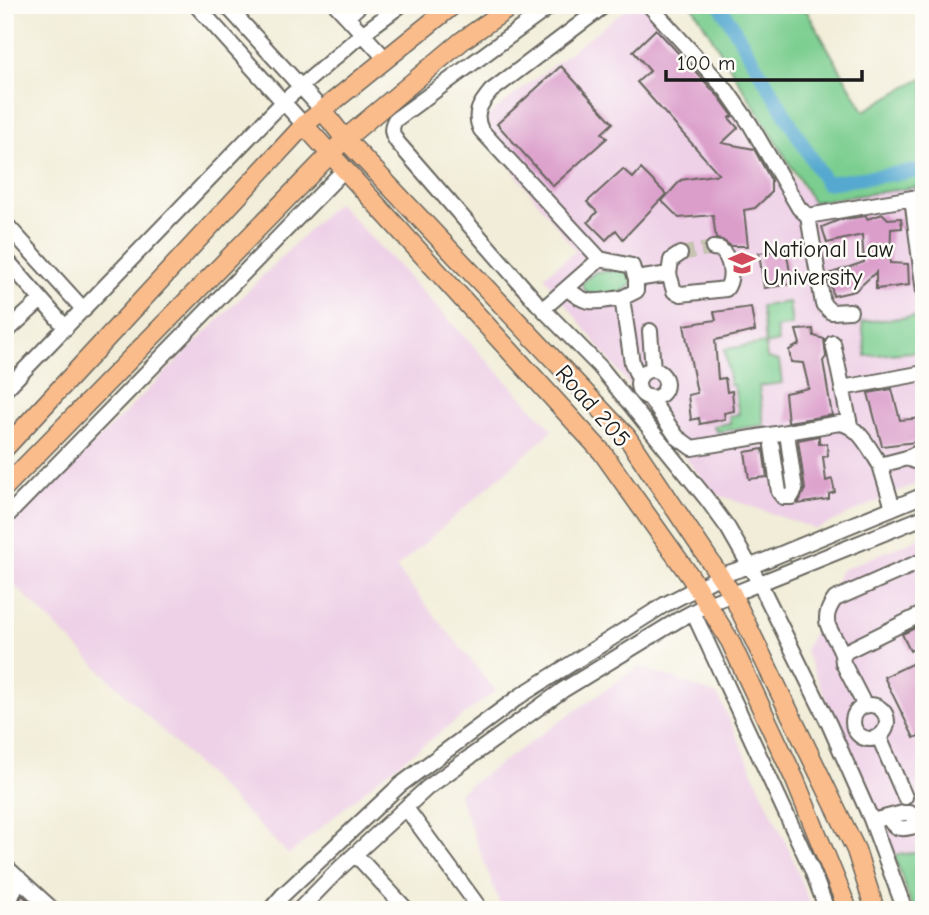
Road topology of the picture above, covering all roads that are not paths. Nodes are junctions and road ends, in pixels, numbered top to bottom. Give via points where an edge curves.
1 (196, 5) edge
2 (226, 5) edge
3 (336, 5) edge
4 (360, 5) edge
5 (401, 5) edge
6 (453, 5) edge
7 (513, 5) edge
8 (552, 5) edge
9 (604, 5) edge
10 (649, 5) edge
11 (347, 17) junction
12 (362, 34) junction
13 (385, 58) junction
14 (300, 86) junction
15 (283, 102) junction
16 (322, 110) junction
17 (304, 125) junction
18 (345, 139) junction
19 (330, 154) junction
20 (345, 169) junction
21 (918, 197) edge
22 (808, 216) junction
23 (5, 223) edge
24 (713, 248) dead end
25 (680, 254) dead end
26 (5, 258) edge
27 (600, 259) junction
28 (669, 274) junction
29 (636, 279) junction
30 (568, 289) junction
31 (924, 292) edge
32 (622, 298) junction
33 (41, 300) junction
34 (543, 309) junction
35 (84, 310) junction
36 (850, 312) dead end
37 (66, 328) junction
38 (650, 331) dead end
39 (5, 333) edge
40 (833, 343) dead end
41 (653, 370) junction
42 (924, 373) edge
43 (639, 379) junction
44 (842, 388) junction
45 (5, 390) edge
46 (649, 397) junction
47 (850, 425) junction
48 (787, 433) junction
49 (772, 446) dead end
50 (5, 448) edge
51 (924, 450) edge
52 (907, 458) junction
53 (880, 465) junction
54 (924, 465) edge
55 (5, 486) edge
56 (924, 495) edge
57 (893, 508) junction
58 (924, 517) edge
59 (5, 518) edge
60 (924, 560) edge
61 (751, 566) junction
62 (722, 575) junction
63 (760, 584) junction
64 (698, 588) junction
65 (732, 594) junction
66 (700, 608) junction
67 (924, 613) edge
68 (843, 656) junction
69 (865, 706) junction
70 (857, 732) junction
71 (879, 737) junction
72 (837, 741) junction
73 (905, 797) dead end
74 (406, 808) junction
75 (919, 817) edge
76 (872, 821) junction
77 (355, 854) junction
78 (5, 866) edge
79 (19, 878) junction
80 (6, 910) edge
81 (53, 910) edge
82 (270, 910) edge
83 (299, 910) edge
84 (407, 910) edge
85 (481, 910) edge
86 (827, 910) edge
87 (848, 910) edge
88 (875, 910) edge
89 (905, 910) edge

1 - 15 street, Road 205
2 - 14 street, Road 205
3 - 11 street
4 - 11 street
5 - 12 street
6 - 13 main road
7 - 18 main road via 463,40
8 - 34 street via 392,126 398,144
9 - 27 street via 491,91 476,120
10 - 22 street via 727,90
11 - 12 street
12 - 13 street
12 - 14 street
13 - 16 main road
14 - 15 street
14 - 16 street, Road 205
15 - 17 street, Road 205
15 - 35 street
16 - 17 main road
16 - 18 main road, Road 205
17 - 19 main road, Road 205
17 - 50 main road
18 - 19 main road
18 - 62 main road, Road 205 via 627,436
19 - 20 main road, Road 205
19 - 55 main road
20 - 59 street
20 - 64 main road, Road 205 via 602,452
21 - 22 street
21 - 31 street
22 - 36 street via 823,304 831,312
23 - 35 street
24 - 28 street via 720,249 727,259 731,279 726,289 681,294 674,291
25 - 28 street via 671,260
26 - 33 street
27 - 29 street via 628,264
27 - 30 street
28 - 29 street
29 - 32 street via 636,291
30 - 32 street via 589,302
30 - 34 street
32 - 43 street via 632,363
33 - 37 street
33 - 39 street
34 - 61 street via 600,367 706,498
35 - 37 street
37 - 45 street
38 - 41 street
40 - 44 street
41 - 43 street
41 - 46 street via 664,377 666,386 662,394
42 - 44 street
43 - 46 street via 639,388
44 - 47 street
46 - 48 street via 677,438 692,448
47 - 48 street
47 - 53 street
48 - 49 street via 795,490 791,497 779,492
51 - 52 street
52 - 53 street
52 - 54 street
53 - 57 street
56 - 57 street
57 - 61 street
58 - 63 street
60 - 68 street via 835,598 826,616
61 - 62 street
61 - 63 street
62 - 64 street
62 - 65 main road, Road 205
63 - 65 street
63 - 72 street
64 - 66 main road, Road 205
64 - 82 street via 520,696 411,777
65 - 66 street
65 - 88 main road, Road 205 via 856,850
66 - 74 street via 564,691
66 - 86 street
66 - 87 main road, Road 205 via 730,641 795,780
67 - 68 street
68 - 69 street
69 - 70 street via 854,717
69 - 71 street via 885,712 888,723
70 - 71 street via 868,739
70 - 72 street
71 - 73 street
72 - 76 street
74 - 77 street
74 - 85 street
75 - 76 street via 903,813
76 - 89 street
77 - 83 street
77 - 84 street
78 - 79 street
79 - 80 street
79 - 81 street

